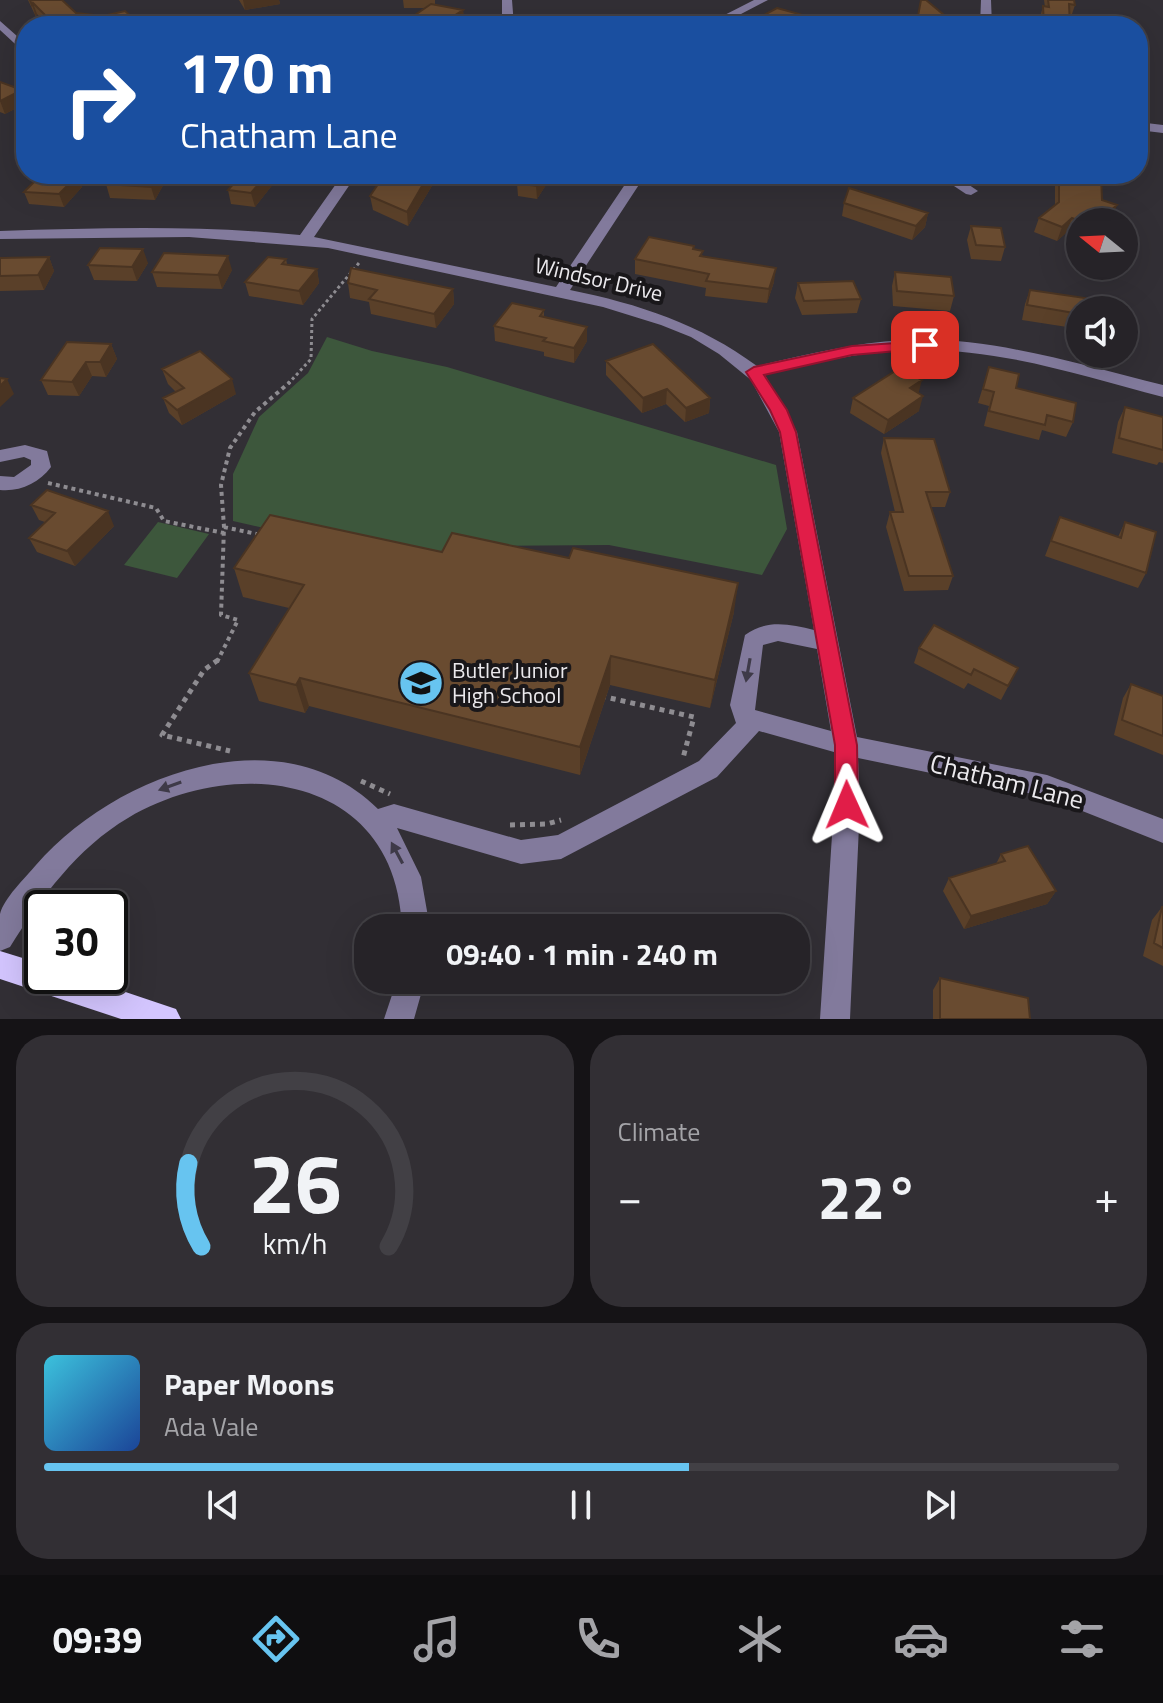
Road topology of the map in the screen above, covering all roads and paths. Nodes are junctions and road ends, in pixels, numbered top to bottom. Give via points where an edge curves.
1 (763, 0) edge
2 (730, 16) edge
3 (0, 24) edge
4 (16, 41) edge
5 (343, 184) edge
6 (632, 184) edge
7 (959, 184) edge
8 (971, 191) dead end
9 (0, 235) edge
10 (304, 240) junction
11 (366, 253) junction
12 (561, 291) junction
13 (754, 372) junction
14 (1163, 391) edge
15 (0, 456) edge
16 (31, 478) junction
17 (0, 483) edge
18 (224, 530) junction
19 (269, 536) edge
20 (825, 642) junction
21 (594, 695) edge
22 (752, 722) junction
23 (846, 745) junction
24 (239, 753) dead end
25 (671, 764) dead end
26 (353, 777) dead end
27 (397, 796) dead end
28 (570, 816) dead end
29 (375, 821) junction
30 (501, 824) dead end
31 (1163, 831) edge
32 (414, 914) edge
33 (0, 937) edge
34 (0, 965) edge
35 (407, 994) edge
36 (166, 1019) edge
37 (399, 1019) edge
38 (835, 1019) edge

1 - 2 street
3 - 4 street
5 - 10 street
6 - 12 street
7 - 8 street
9 - 10 street, Windsor Drive via 168,232
10 - 11 street, Windsor Drive
11 - 12 street, Windsor Drive
11 - 18 path via 312,319 311,359 302,372 255,412 230,448 221,485
12 - 13 street, Windsor Drive via 673,322
13 - 14 street via 872,348 947,346 1020,355
13 - 20 street, Windsor Drive via 788,432
15 - 16 street via 25,451 40,456 41,467
16 - 17 street
16 - 18 path via 156,508 164,521
18 - 19 path
18 - 24 path via 221,615 238,620 217,663 204,670 162,735
20 -> 22 street via 766,632 753,641 742,705
20 - 23 street, Windsor Drive
21 - 25 path via 694,717 683,758
22 - 23 street, Chatham Lane
22 - 29 street via 708,769 561,847 521,852 394,816
23 - 31 street, Chatham Lane via 1032,782
23 - 38 street, Windsor Drive
26 - 27 path
28 - 30 path via 547,824
32 -> 29 street via 403,865
29 -> 33 street via 336,791 287,774 232,771 175,783 119,810 67,849
34 - 36 main road
35 - 37 street

